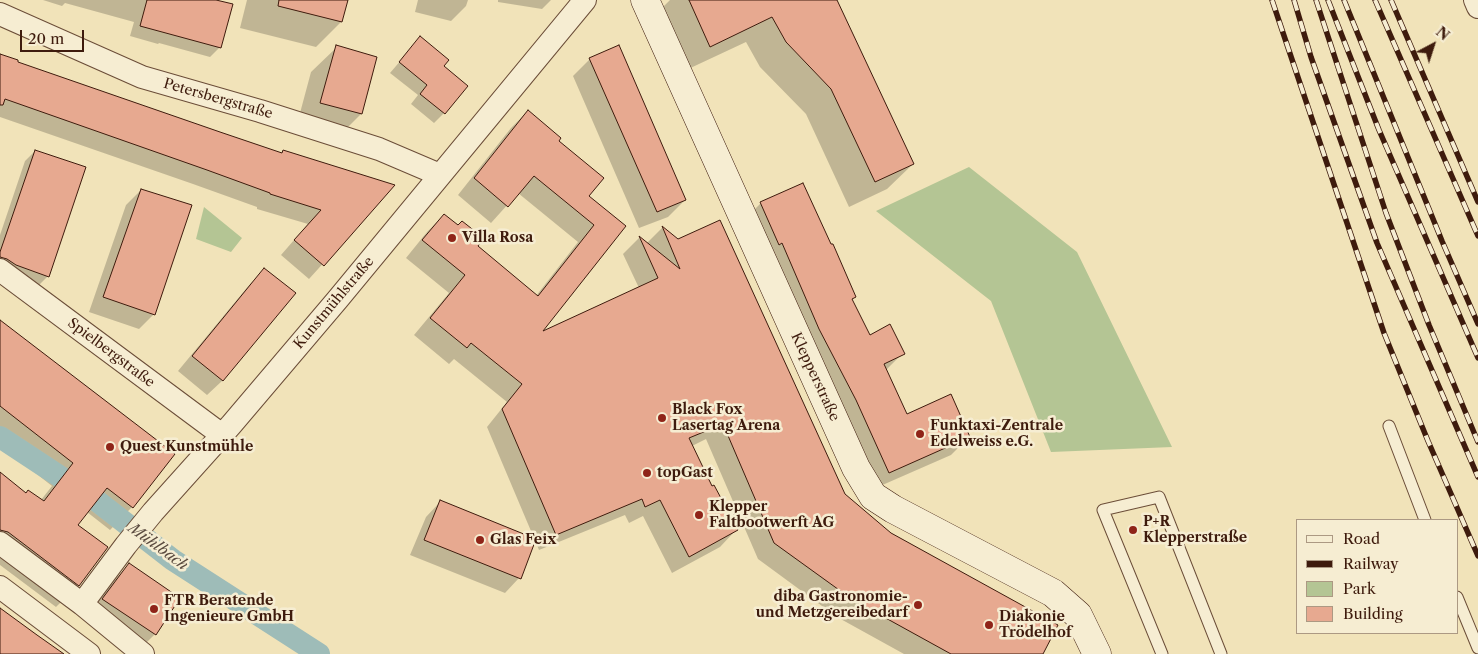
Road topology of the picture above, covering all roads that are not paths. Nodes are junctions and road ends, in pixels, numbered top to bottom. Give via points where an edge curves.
1 (585, 0) edge
2 (645, 0) edge
3 (1475, 0) edge
4 (1478, 7) edge
5 (0, 14) edge
6 (440, 175) junction
7 (0, 270) edge
8 (1389, 426) dead end
9 (222, 435) junction
10 (1425, 519) edge
11 (0, 543) edge
12 (0, 587) edge
13 (1458, 599) edge
14 (82, 604) junction
15 (1478, 648) edge
16 (89, 654) edge
17 (143, 654) edge
18 (1097, 654) edge
19 (1162, 654) edge
20 (1220, 654) edge

1 - 6 street, Kunstmühlstraße
2 - 18 street, Klepperstraße via 856,468 873,496 1053,593 1078,615
3 - 4 street
5 - 6 street, Petersbergstraße via 142,77 366,145
6 - 9 street, Kunstmühlstraße
7 - 9 street, Spielbergstraße
8 - 10 lane
9 - 14 street, Kunstmühlstraße via 153,512
11 - 14 street
12 - 16 street
13 - 15 lane
14 - 17 street
19 - 20 lane via 1103,510 1159,497

